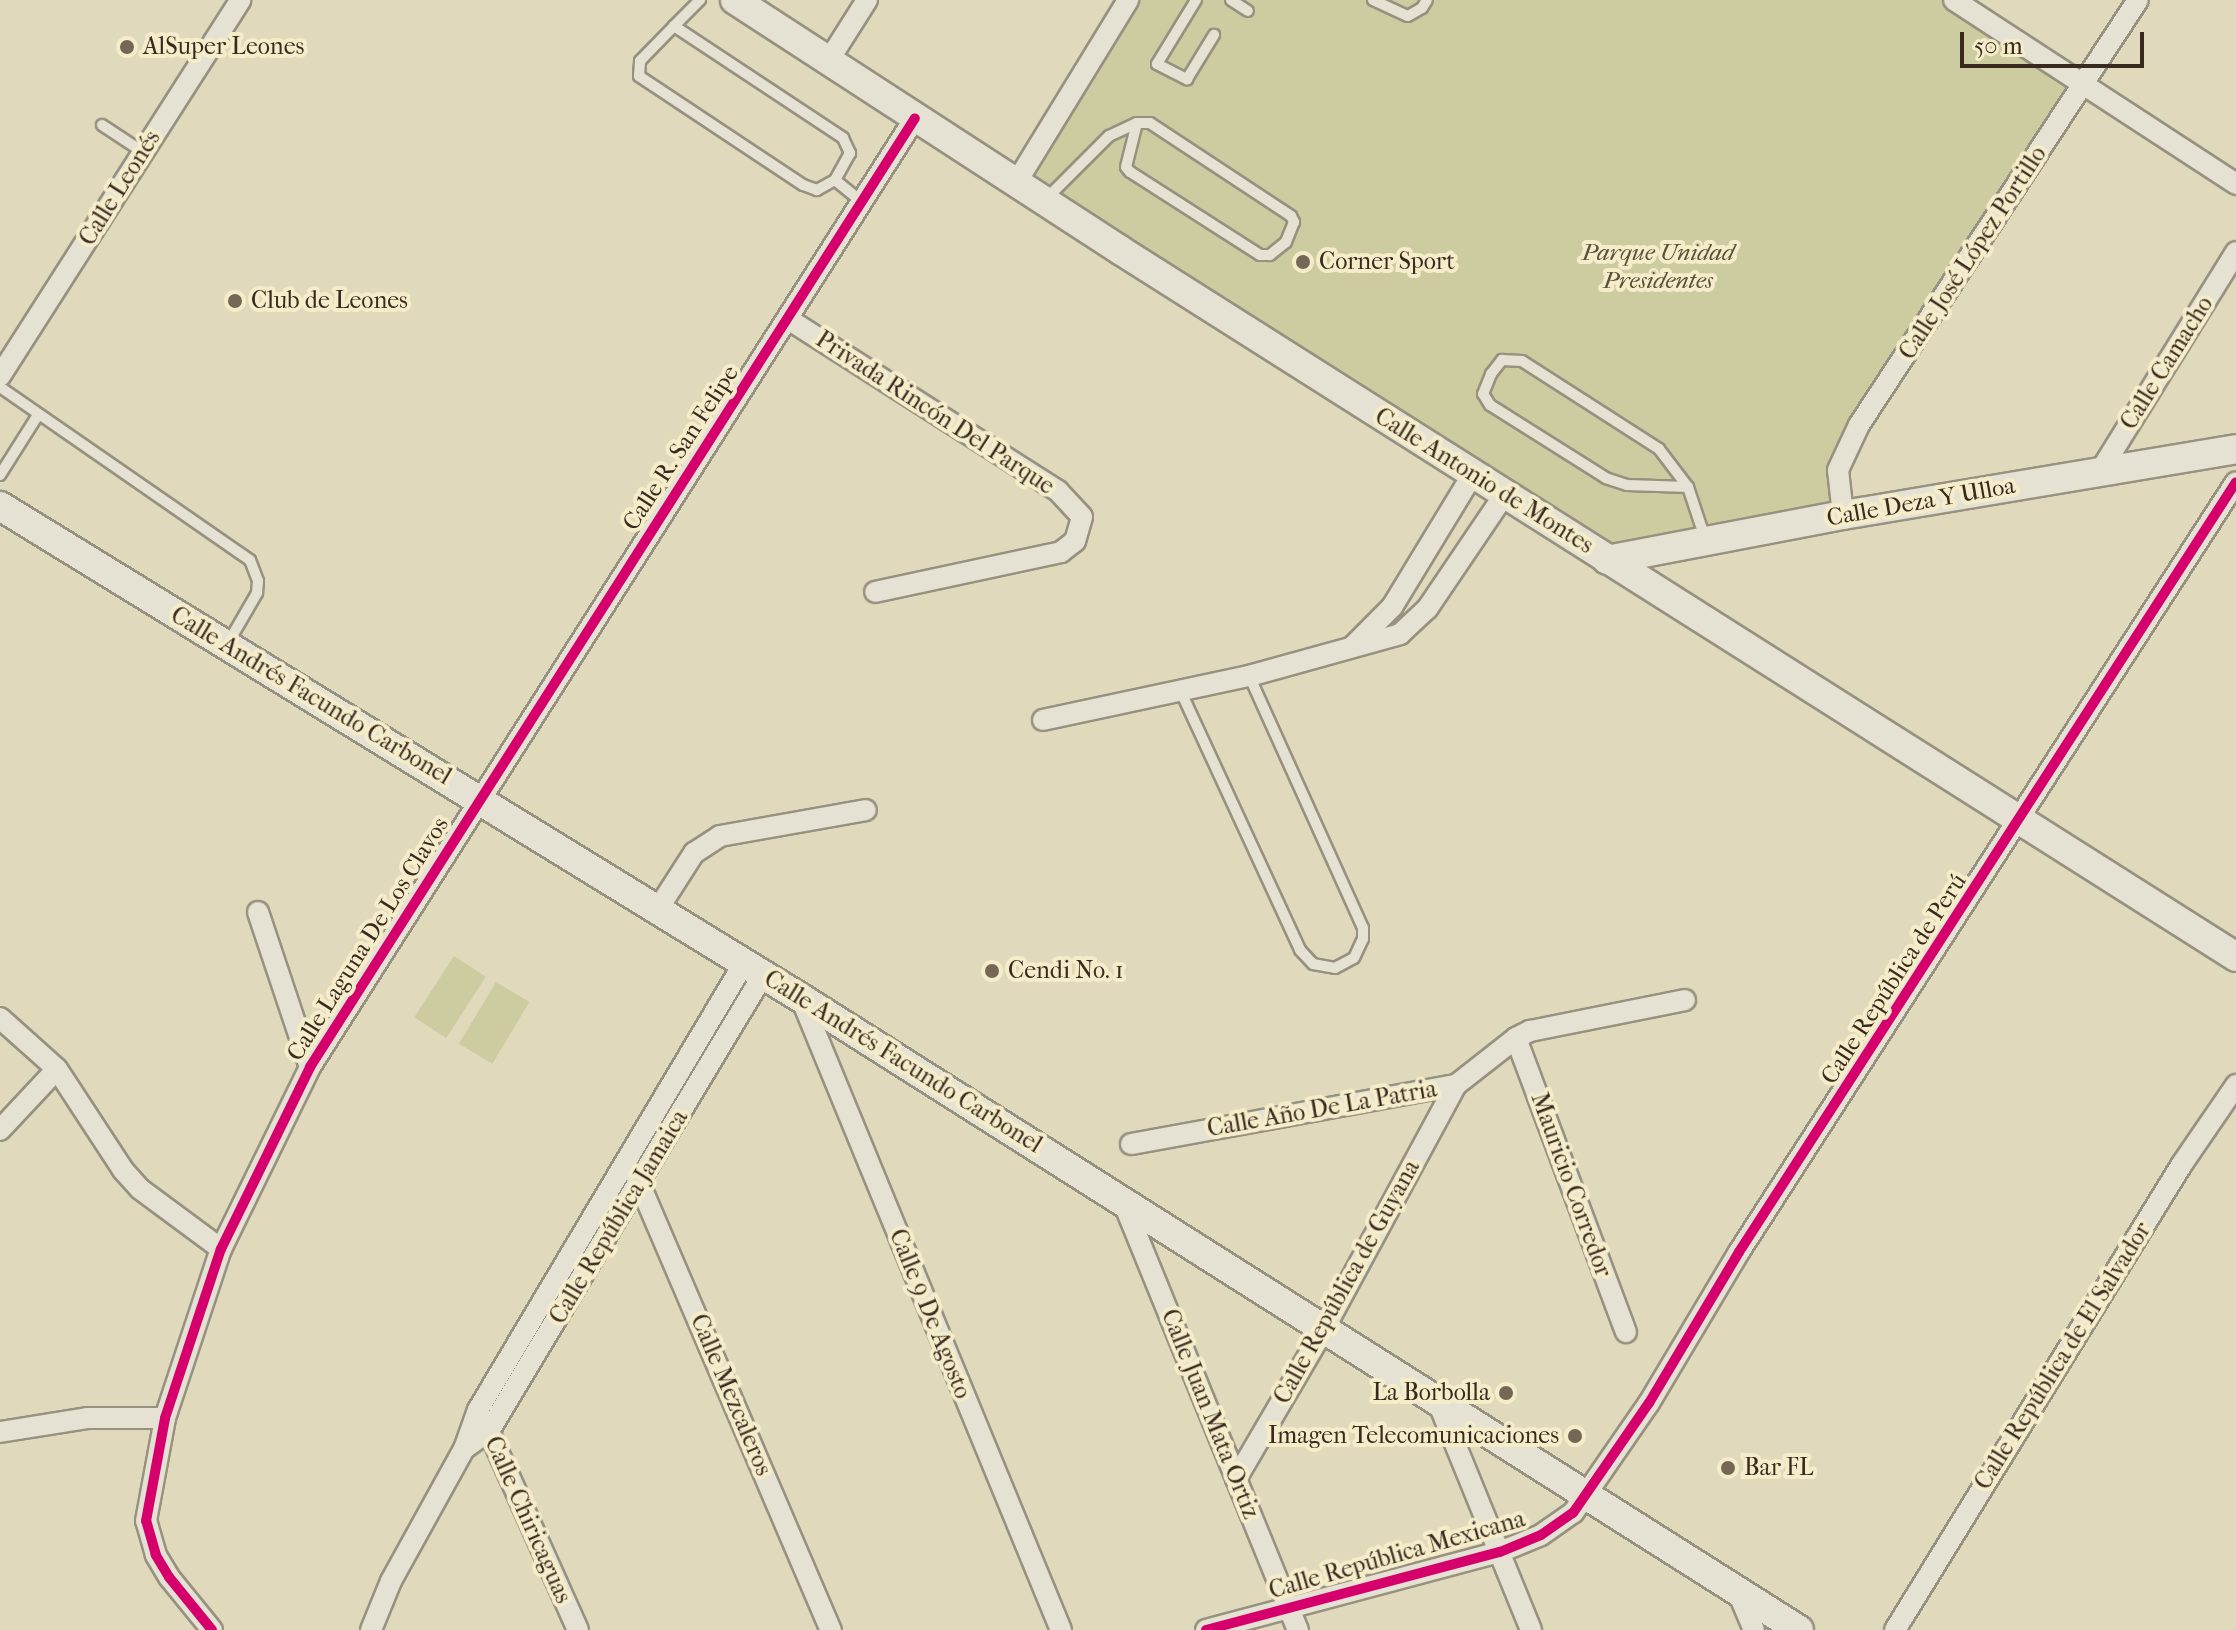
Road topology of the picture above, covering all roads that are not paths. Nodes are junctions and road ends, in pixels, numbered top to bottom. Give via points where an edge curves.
1 (240, 0) edge
2 (700, 0) edge
3 (735, 0) edge
4 (1128, 0) edge
5 (1196, 0) edge
6 (1231, 0) edge
7 (1373, 0) edge
8 (1427, 0) edge
9 (1954, 0) edge
10 (2138, 0) edge
11 (859, 3) edge
12 (1248, 11) dead end
13 (674, 26) junction
14 (1214, 35) dead end
15 (829, 60) junction
16 (2084, 83) junction
17 (915, 118) junction
18 (1137, 123) junction
19 (102, 125) dead end
20 (143, 152) junction
21 (835, 180) junction
22 (1016, 183) junction
23 (2236, 184) edge
24 (1044, 201) junction
25 (862, 202) junction
26 (2236, 252) edge
27 (788, 319) junction
28 (0, 376) edge
29 (0, 387) edge
30 (38, 415) junction
31 (2236, 449) edge
32 (2099, 473) junction
33 (1473, 474) junction
34 (0, 475) edge
35 (2236, 482) edge
36 (1688, 487) junction
37 (1505, 494) junction
38 (0, 506) edge
39 (1843, 515) junction
40 (1706, 540) junction
41 (1607, 560) junction
42 (875, 592) dead end
43 (227, 645) junction
44 (1349, 650) junction
45 (1249, 676) junction
46 (1181, 692) junction
47 (1043, 720) dead end
48 (479, 799) junction
49 (866, 810) dead end
50 (2020, 822) junction
51 (658, 909) junction
52 (258, 912) dead end
53 (2236, 957) edge
54 (753, 969) junction
55 (801, 998) junction
56 (1685, 1000) dead end
57 (0, 1018) edge
58 (1516, 1038) junction
59 (310, 1067) junction
60 (57, 1069) junction
61 (1456, 1085) junction
62 (2236, 1085) edge
63 (0, 1130) edge
64 (1131, 1144) dead end
65 (629, 1160) junction
66 (640, 1184) junction
67 (1122, 1199) junction
68 (221, 1249) junction
69 (1324, 1329) junction
70 (1626, 1332) dead end
71 (1438, 1402) junction
72 (478, 1410) junction
73 (165, 1418) junction
74 (489, 1431) junction
75 (0, 1432) edge
76 (464, 1449) junction
77 (1236, 1479) junction
78 (1587, 1497) junction
79 (1500, 1552) junction
80 (1738, 1592) junction
81 (1289, 1608) junction
82 (212, 1630) edge
83 (371, 1630) edge
84 (578, 1630) edge
85 (831, 1630) edge
86 (1061, 1630) edge
87 (1206, 1630) edge
88 (1298, 1630) edge
89 (1531, 1630) edge
90 (1754, 1630) edge
91 (1799, 1630) edge
92 (1895, 1630) edge

1 - 20 street, Calle Leonés
2 - 13 lane
3 - 15 main road, Calle Antonio de Montes
4 - 22 street
5 - 14 lane via 1157,64 1187,79
6 - 12 lane
7 - 8 lane via 1408,16
9 - 16 street
10 - 16 street, Calle José López Portillo
11 - 15 street
13 - 21 lane via 843,138 850,153
13 - 21 lane via 640,61 641,79 803,185 817,190
15 - 17 main road, Calle Antonio de Montes
16 - 23 street
16 - 39 street, Calle José López Portillo via 1843,454 1838,483
17 - 22 main road, Calle Antonio de Montes
17 - 25 street, Calle R. San Felipe
18 - 18 lane via 1160,127 1291,216 1292,233 1286,242 1270,255 1260,255 1130,172 1126,167
18 - 24 lane via 1109,136
19 - 20 lane
20 - 28 street, Calle Leonés
21 - 25 lane
22 - 24 main road, Calle Antonio de Montes
24 - 33 main road, Calle Antonio de Montes
25 - 27 street, Calle R. San Felipe
26 - 32 street, Calle Camacho
27 - 42 street, Privada Rincón Del Parque via 1058,491 1082,517 1075,541 1061,552
27 - 48 street, Calle R. San Felipe
29 - 30 lane
30 - 34 lane
30 - 43 lane via 250,560 257,593
31 - 32 main road, Calle Deza Y Ulloa
32 - 39 main road, Calle Deza Y Ulloa
33 - 37 main road, Calle Antonio de Montes
33 - 44 street via 1392,607
35 - 50 street, Calle República de Perú
36 - 36 lane via 1659,449 1522,361 1502,360 1491,374 1483,394 1490,405 1606,478 1635,486
36 - 40 lane
37 - 41 main road, Calle Antonio de Montes
37 - 44 street via 1412,626
38 - 43 main road, Calle Andrés Facundo Carbonel
39 - 40 main road, Calle Deza Y Ulloa
40 - 41 main road, Calle Deza Y Ulloa
41 - 50 main road, Calle Antonio de Montes
43 - 48 main road, Calle Andrés Facundo Carbonel
44 - 45 street
45 - 46 street
45 - 46 lane via 1363,928 1354,958 1335,968 1313,964 1300,950
46 - 47 street
48 - 51 main road, Calle Andrés Facundo Carbonel
48 - 59 street, Calle Laguna De Los Clavos
49 - 51 street via 720,836 694,853
50 - 53 main road, Calle Antonio de Montes
50 - 78 street, Calle República de Perú via 1739,1252
51 - 54 main road, Calle Andrés Facundo Carbonel
52 - 59 street
54 - 55 main road, Calle Andrés Facundo Carbonel
54 - 65 street, Calle República Jamaica
54 - 66 street, Calle República Jamaica
55 - 67 main road, Calle Andrés Facundo Carbonel
55 - 86 street, Calle 9 De Agosto
56 - 58 street, Calle Año De La Patria via 1541,1027
57 - 60 street
58 - 61 street, Calle Año De La Patria
58 - 70 street, Mauricio Corredor
59 - 68 street, Calle Laguna De Los Clavos
60 - 63 street
60 - 68 street via 140,1189
61 - 64 street, Calle Año De La Patria
61 - 69 street, Calle República de Guyana
62 - 92 street, Calle República de El Salvador
65 - 66 street, Calle Mezcaleros
65 - 72 street, Calle República Jamaica
66 - 74 street, Calle República Jamaica
66 - 85 street, Calle Mezcaleros
67 - 69 main road, Calle Andrés Facundo Carbonel
67 - 77 street, Calle Juan Mata Ortiz
68 - 73 street, Calle Laguna De Los Clavos
69 - 71 main road, Calle Andrés Facundo Carbonel
69 - 77 street, Calle República de Guyana
71 - 78 main road, Calle Andrés Facundo Carbonel
71 - 79 street
72 - 74 street, Calle Chiricaguas
72 - 76 street, Calle República Jamaica
73 - 75 street via 87,1418
73 - 82 street, Calle Laguna De Los Clavos via 146,1503 148,1535 169,1577
74 - 76 street, Calle República Jamaica
74 - 84 street, Calle Chiricaguas
76 - 83 street, Calle República Jamaica via 391,1581
77 - 81 street, Calle Juan Mata Ortiz
78 - 79 street, Calle República Mexicana via 1541,1535
78 - 80 main road, Calle Andrés Facundo Carbonel
79 - 81 street, Calle República Mexicana
79 - 89 street
80 - 90 street
80 - 91 main road, Calle Andrés Facundo Carbonel
81 - 87 street, Calle República Mexicana
81 - 88 street, Calle Juan Mata Ortiz

